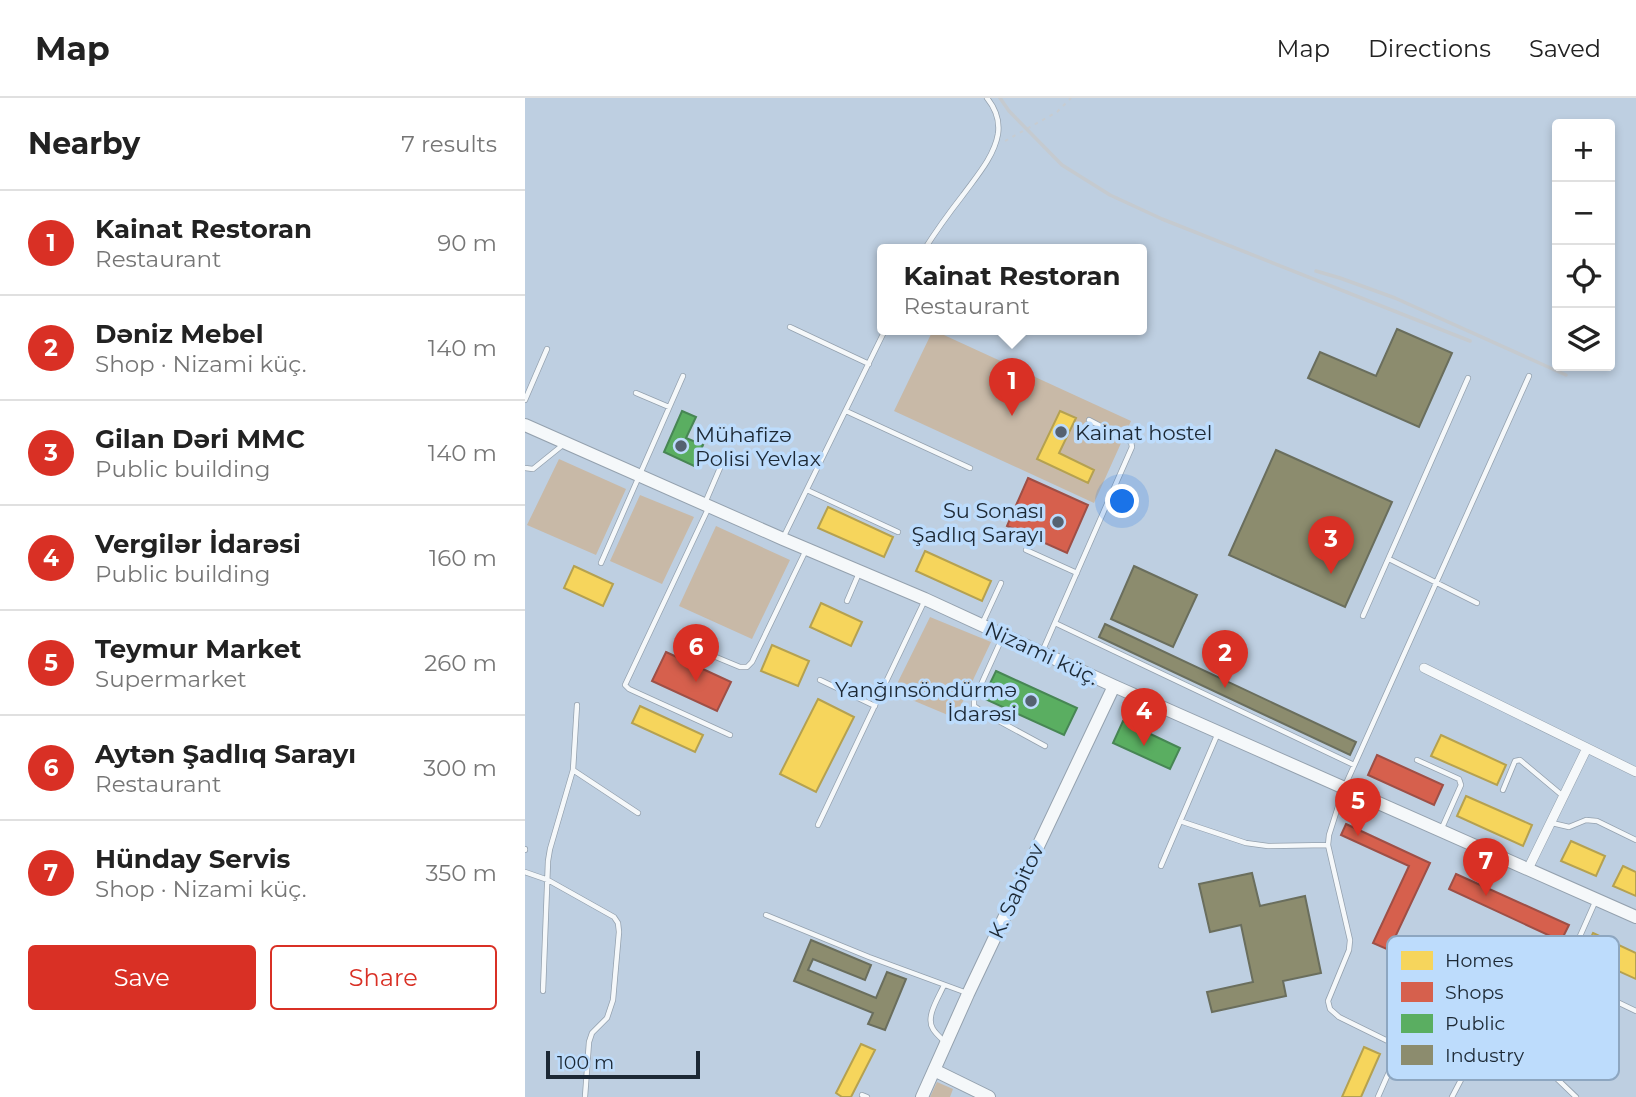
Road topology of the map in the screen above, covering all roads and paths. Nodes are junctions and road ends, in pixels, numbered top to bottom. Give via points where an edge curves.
1 (987, 98) edge
2 (1071, 98) edge
3 (995, 147) junction
4 (928, 244) edge
5 (790, 327) dead end
6 (883, 335) edge
7 (547, 349) dead end
8 (869, 363) junction
9 (683, 376) dead end
10 (1529, 376) dead end
11 (1468, 378) dead end
12 (636, 393) dead end
13 (525, 400) edge
14 (669, 407) junction
15 (846, 411) junction
16 (1089, 420) dead end
17 (525, 425) edge
18 (566, 443) junction
19 (702, 457) dead end
20 (525, 468) edge
21 (970, 468) dead end
22 (639, 475) junction
23 (807, 490) junction
24 (707, 505) junction
25 (898, 532) dead end
26 (783, 539) junction
27 (806, 549) junction
28 (1026, 550) dead end
29 (1389, 559) junction
30 (601, 563) dead end
31 (859, 572) junction
32 (1077, 573) junction
33 (1437, 582) junction
34 (1001, 583) dead end
35 (925, 599) junction
36 (847, 601) dead end
37 (1477, 603) dead end
38 (1363, 616) dead end
39 (1055, 624) junction
40 (982, 625) junction
41 (1004, 635) junction
42 (682, 643) dead end
43 (1042, 653) junction
44 (1424, 668) dead end
45 (820, 680) dead end
46 (1114, 686) junction
47 (577, 705) dead end
48 (875, 706) junction
49 (1218, 732) junction
50 (730, 736) dead end
51 (1045, 746) dead end
52 (1587, 748) junction
53 (1417, 760) dead end
54 (1355, 765) junction
55 (573, 770) junction
56 (1636, 772) edge
57 (1344, 788) junction
58 (1503, 790) dead end
59 (1563, 797) junction
60 (639, 813) dead end
61 (1180, 821) junction
62 (1551, 822) junction
63 (818, 825) dead end
64 (1441, 831) junction
65 (1636, 840) edge
66 (1328, 845) junction
67 (1161, 866) dead end
68 (1528, 869) junction
69 (525, 872) edge
70 (548, 880) junction
71 (1597, 900) junction
72 (767, 915) dead end
73 (1636, 917) edge
74 (1581, 936) edge
75 (944, 985) junction
76 (543, 990) dead end
77 (968, 994) junction
78 (1619, 1002) edge
79 (1636, 1010) edge
80 (1387, 1040) edge
81 (946, 1043) junction
82 (934, 1070) junction
83 (1387, 1076) edge
84 (1461, 1080) edge
85 (1558, 1080) edge
86 (962, 1091) edge
87 (585, 1097) edge
88 (922, 1097) edge
89 (989, 1097) edge
90 (1378, 1097) edge
91 (1452, 1097) edge
92 (1576, 1097) edge

1 - 3 lane via 998,119
2 - 3 path via 1057,112
3 - 4 lane
5 - 8 lane
6 - 8 lane
7 - 13 lane
8 - 15 lane
9 - 14 lane
10 - 33 lane
11 - 29 lane
12 - 14 lane
14 - 22 lane
15 - 21 lane
15 - 23 lane
16 - 32 lane via 1131,442 1132,447
17 - 18 main road, Nizami küç.
18 - 20 lane via 533,469
18 - 22 main road, Nizami küç.
19 - 24 lane via 720,468
22 - 24 main road, Nizami küç.
22 - 30 lane
23 - 25 lane
23 - 26 lane
24 - 26 main road, Nizami küç.
24 - 50 lane via 625,685
26 - 27 main road, Nizami küç.
27 - 31 main road, Nizami küç.
27 - 42 lane via 747,667
28 - 32 lane
29 - 33 lane
29 - 38 lane
31 - 35 main road, Nizami küç.
31 - 36 lane
32 - 39 lane
33 - 37 lane
33 - 54 lane
34 - 40 lane
35 - 40 main road, Nizami küç.
35 - 48 lane
39 - 43 lane
39 - 54 lane
40 - 41 main road, Nizami küç.
41 - 43 main road, Nizami küç.
41 - 51 lane via 974,706
43 - 46 main road, Nizami küç.
44 - 52 street
45 - 48 lane
46 - 49 main road, Nizami küç.
46 - 77 main road, K. Sabitov
47 - 55 lane
48 - 63 lane
49 - 57 main road, Nizami küç.
49 - 61 lane
52 - 56 street
52 - 59 street
53 - 64 lane via 1459,779 1461,785
54 - 57 lane
55 - 60 lane
55 - 70 lane via 550,849
57 - 64 main road, Nizami küç.
57 - 66 lane
58 - 59 lane via 1515,761 1520,760
59 - 62 street
61 - 66 lane via 1246,843
61 - 67 lane
62 - 65 lane via 1569,827 1597,821
62 - 68 street
64 - 68 main road, Nizami küç.
66 - 80 lane via 1350,940 1328,1001 1330,1009
68 - 71 main road, Nizami küç.
69 - 70 lane
70 - 76 lane
70 - 87 lane via 618,923 613,1000 607,1018 589,1042
71 - 73 main road, Nizami küç.
71 - 74 lane
72 - 75 lane
75 - 77 lane
75 - 81 lane via 930,1021
77 - 81 main road, K. Sabitov
78 - 79 lane
81 - 82 main road, K. Sabitov
82 - 86 main road
82 - 88 main road, K. Sabitov
83 - 90 lane
84 - 91 lane
85 - 92 lane
86 - 89 main road

